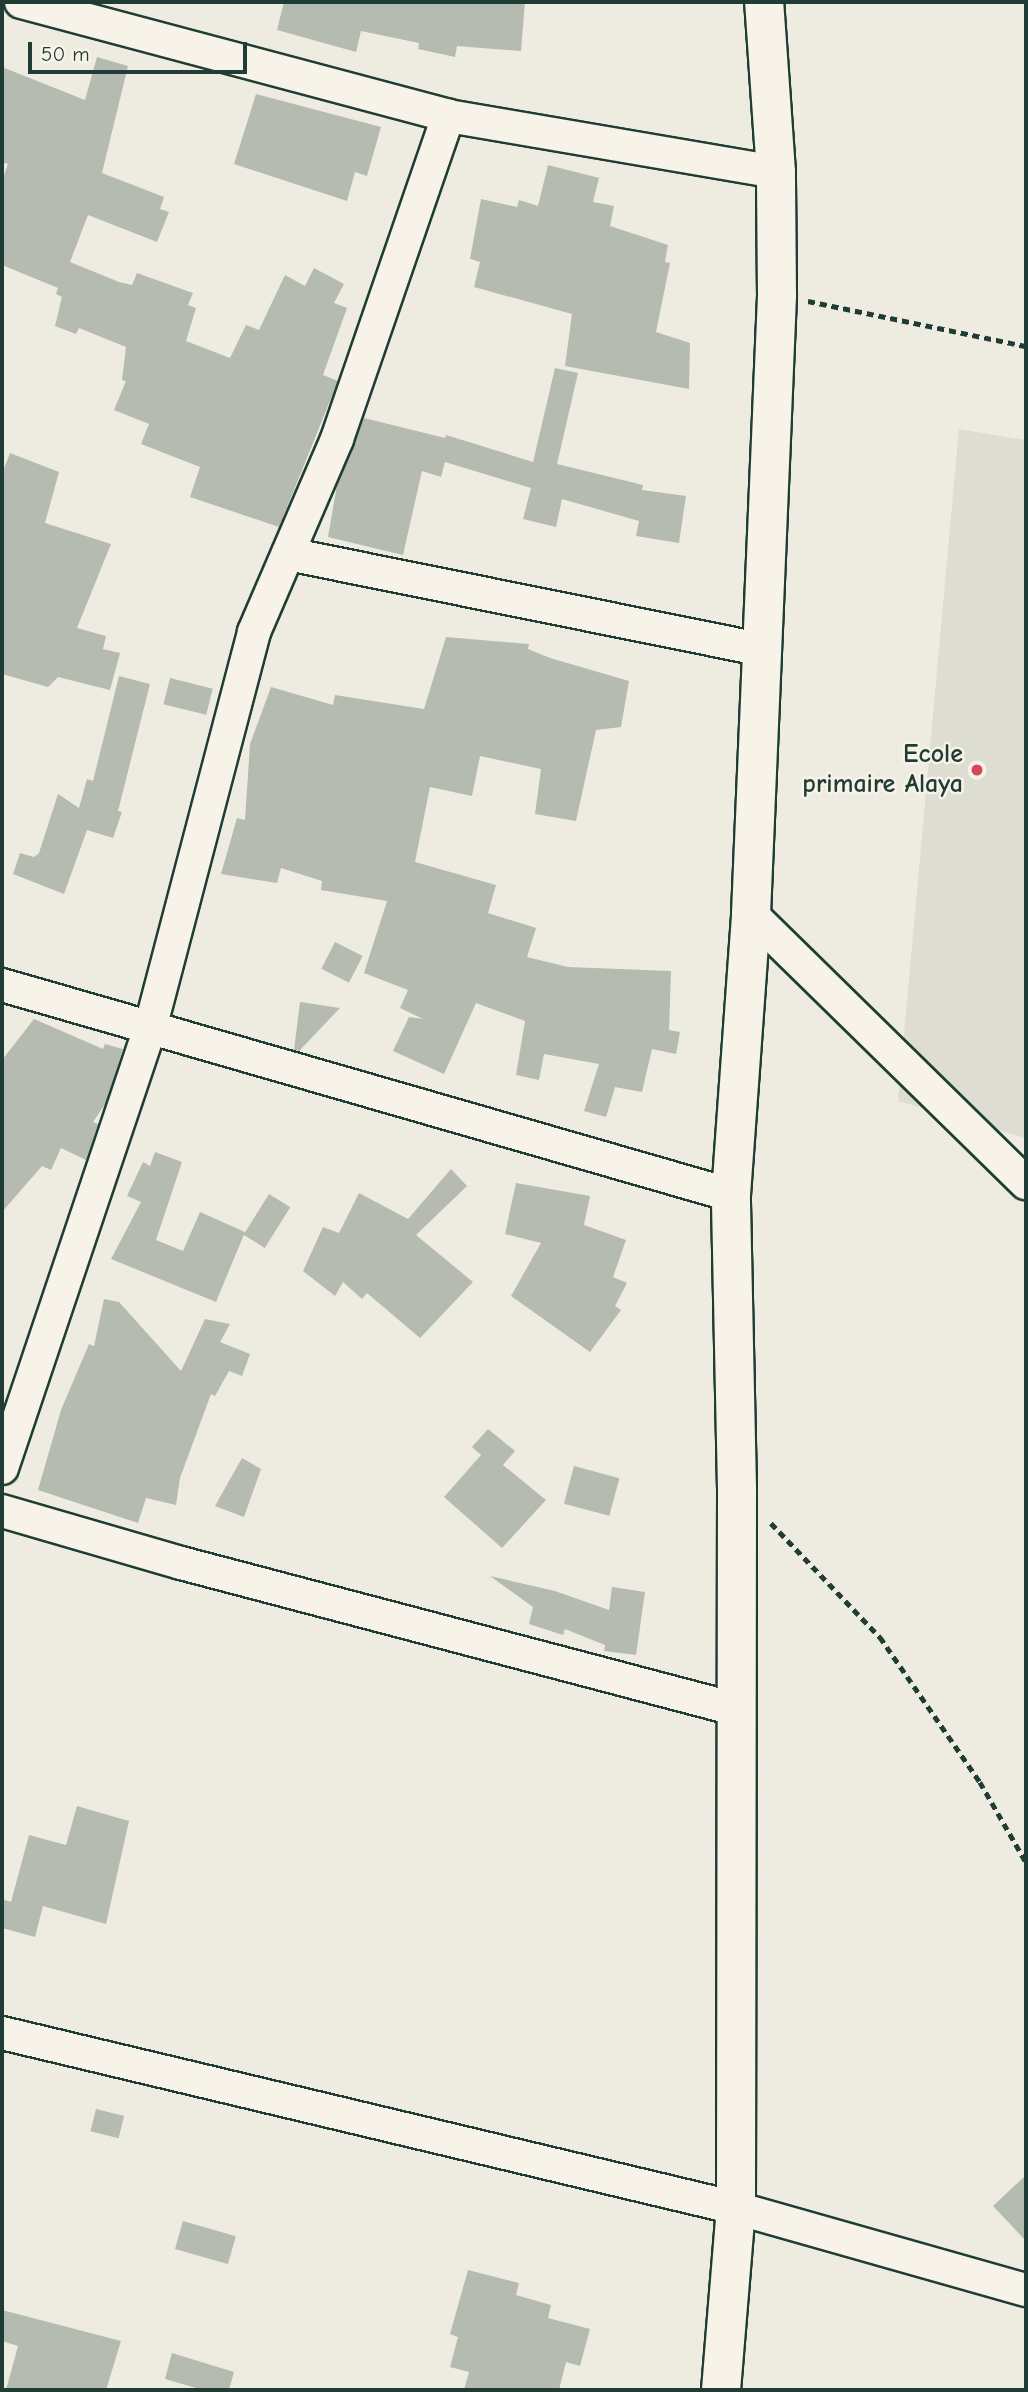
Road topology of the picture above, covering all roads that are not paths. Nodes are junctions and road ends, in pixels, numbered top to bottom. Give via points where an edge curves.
1 (22, 2) edge
2 (764, 2) edge
3 (448, 116) junction
4 (776, 172) junction
5 (288, 554) junction
6 (762, 650) junction
7 (751, 914) junction
8 (2, 985) edge
9 (151, 1025) junction
10 (979, 1139) junction
11 (1026, 1157) edge
12 (1026, 1183) edge
13 (731, 1195) junction
14 (2, 1468) edge
15 (2, 1511) edge
16 (735, 1709) junction
17 (2, 2033) edge
18 (736, 2208) junction
19 (1026, 2290) edge
20 (721, 2390) edge

1 - 3 street
2 - 4 main road
3 - 4 street
3 - 5 street via 337,439
4 - 6 main road via 777,295
5 - 6 street
5 - 9 street via 254,632
6 - 7 main road
7 - 10 street
7 - 13 main road
8 - 9 street
9 - 13 street
9 - 14 street
10 - 11 street
10 - 12 street
13 - 16 main road via 737,1489
15 - 16 street via 181,1563
16 - 18 main road
17 - 18 street
18 - 19 street
18 - 20 main road

